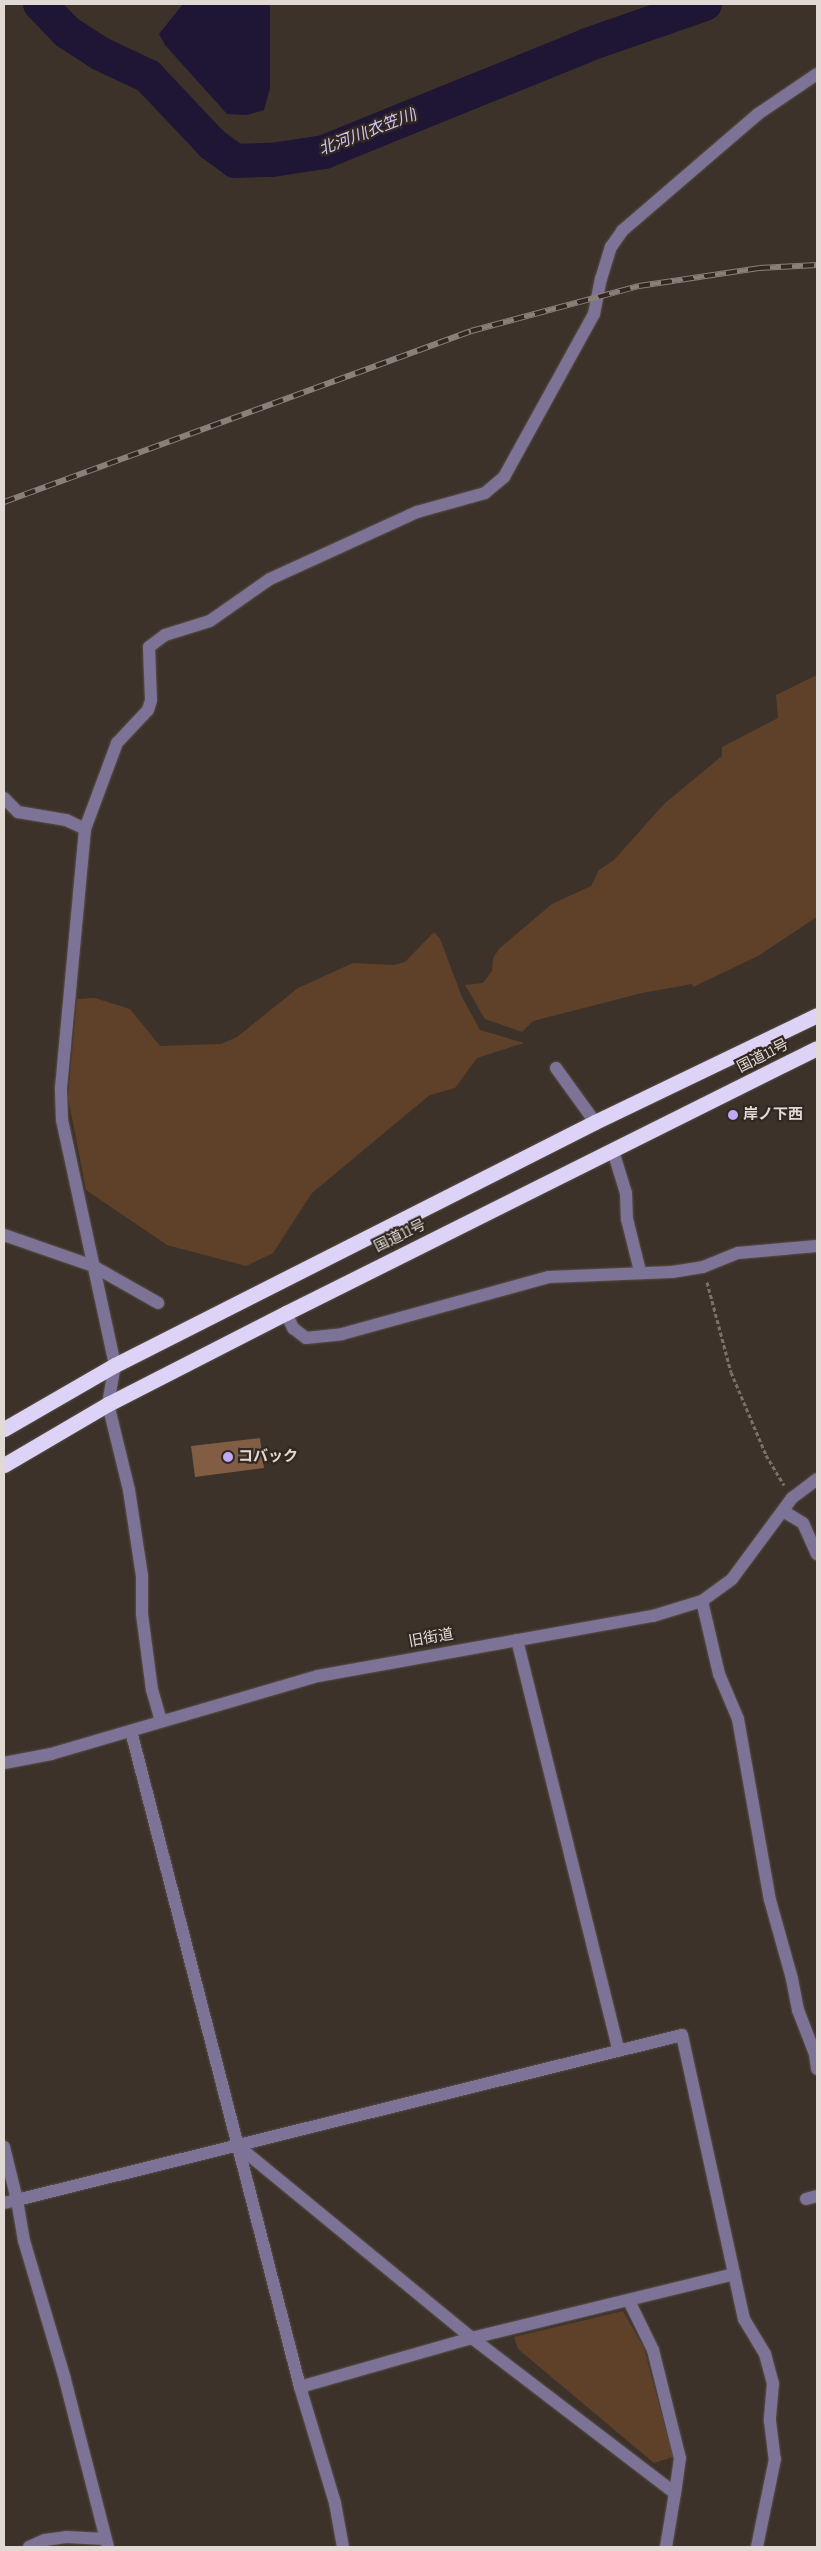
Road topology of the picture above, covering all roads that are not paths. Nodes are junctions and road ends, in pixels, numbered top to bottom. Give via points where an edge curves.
1 (817, 74) edge
2 (4, 798) edge
3 (86, 829) junction
4 (817, 1015) edge
5 (817, 1048) edge
6 (556, 1068) dead end
7 (595, 1122) junction
8 (613, 1151) junction
9 (4, 1235) edge
10 (817, 1246) edge
11 (93, 1266) junction
12 (640, 1271) junction
13 (158, 1303) dead end
14 (286, 1313) junction
15 (115, 1365) junction
16 (108, 1404) junction
17 (4, 1429) edge
18 (4, 1464) edge
19 (817, 1478) edge
20 (783, 1511) junction
21 (817, 1554) edge
22 (702, 1602) junction
23 (517, 1640) junction
24 (161, 1721) junction
25 (131, 1731) junction
26 (4, 1762) edge
27 (619, 2051) junction
28 (816, 2054) edge
29 (817, 2069) edge
30 (238, 2146) junction
31 (4, 2147) edge
32 (17, 2200) junction
33 (4, 2203) edge
34 (734, 2274) junction
35 (629, 2301) junction
36 (472, 2338) junction
37 (300, 2387) junction
38 (675, 2492) junction
39 (107, 2543) edge
40 (29, 2547) edge
41 (343, 2547) edge
42 (666, 2547) edge
43 (757, 2547) edge

1 - 3 street via 758,114 622,231 612,247 601,279 594,314 504,477 485,493 418,512 270,580 210,621 165,635 149,647 151,700 148,710 117,743
2 - 3 street via 18,812 66,820
3 - 11 street via 61,1088 62,1120
4 - 7 highway, 国道11号
5 - 8 highway, 国道11号
6 - 7 street
7 - 15 highway, 国道11号
8 - 12 street via 626,1193 627,1219
8 - 14 highway, 国道11号
9 - 11 street
10 - 12 street via 738,1253 703,1267 672,1272
11 - 13 street
11 - 15 street
12 - 14 street via 549,1277 342,1334 306,1338 293,1328
14 - 16 highway, 国道11号
15 - 16 street
15 - 17 highway, 国道11号
16 - 18 highway, 国道11号
16 - 24 street via 129,1490 142,1576 142,1614 152,1690
19 - 20 street, 旧街道 via 792,1498
20 - 21 street via 803,1522
20 - 22 street, 旧街道 via 732,1579
22 - 23 street, 旧街道 via 653,1616
22 - 28 street via 718,1674 738,1720 770,1900 798,2010
23 - 24 street, 旧街道 via 318,1676
23 - 27 street
24 - 25 street, 旧街道
25 - 26 street, 旧街道 via 51,1754
25 - 30 street
27 - 30 street
27 - 34 street via 682,2035
28 - 29 street
30 - 32 street
30 - 36 street
30 - 37 street
31 - 32 street
32 - 33 street
32 - 39 street via 24,2241 65,2379
34 - 35 street
34 - 43 street via 744,2319 764,2354 773,2383 770,2420 775,2459
35 - 36 street
35 - 38 street via 653,2350 680,2458
36 - 37 street
36 - 38 street
37 - 41 street via 335,2503
38 - 42 street
39 - 40 street via 66,2537 45,2540

